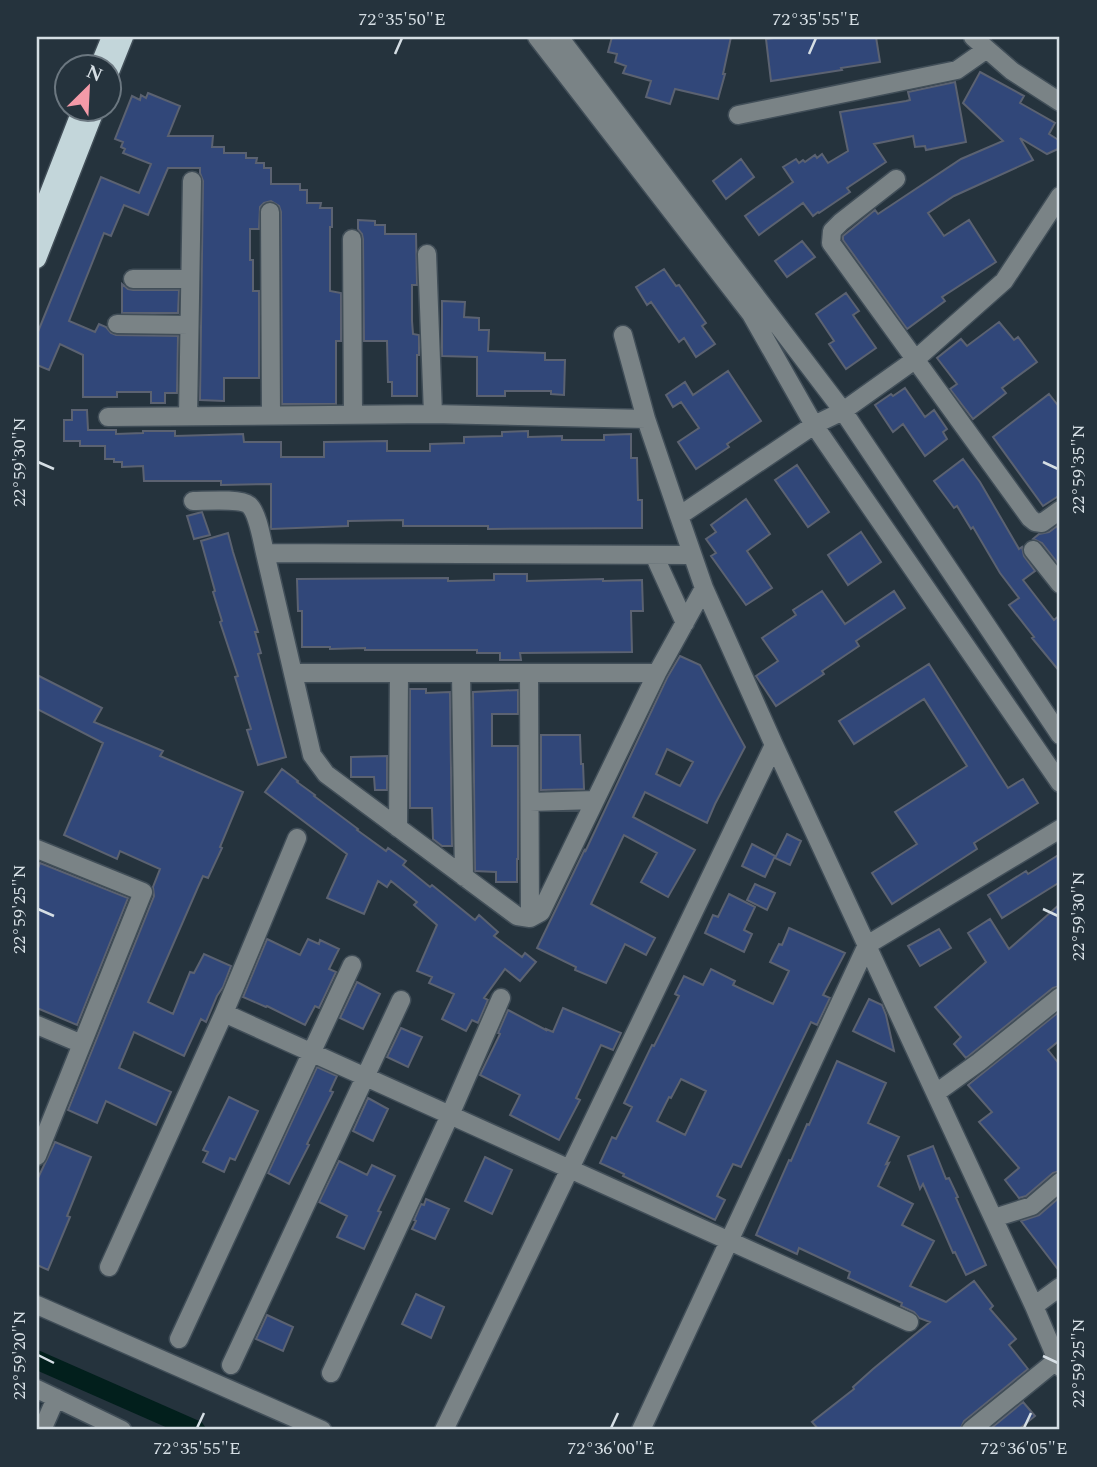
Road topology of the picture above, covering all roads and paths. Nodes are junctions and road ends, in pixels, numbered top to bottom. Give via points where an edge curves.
1 (537, 37) edge
2 (559, 37) edge
3 (973, 37) edge
4 (987, 49) junction
5 (1060, 102) edge
6 (738, 115) dead end
7 (77, 122) edge
8 (91, 122) edge
9 (896, 179) dead end
10 (192, 181) dead end
11 (1060, 196) edge
12 (270, 212) dead end
13 (37, 224) edge
14 (352, 239) dead end
15 (427, 254) dead end
16 (37, 259) edge
17 (133, 279) dead end
18 (190, 279) junction
19 (117, 324) dead end
20 (189, 325) junction
21 (623, 335) dead end
22 (916, 359) junction
23 (843, 411) junction
24 (433, 414) junction
25 (271, 415) junction
26 (353, 415) junction
27 (188, 416) junction
28 (108, 417) dead end
29 (646, 419) junction
30 (814, 425) junction
31 (193, 501) dead end
32 (1060, 510) edge
33 (679, 516) junction
34 (1034, 550) dead end
35 (265, 553) junction
36 (654, 555) junction
37 (692, 555) junction
38 (1060, 584) edge
39 (704, 588) junction
40 (685, 623) junction
41 (293, 673) junction
42 (399, 673) junction
43 (461, 673) junction
44 (529, 673) junction
45 (657, 673) junction
46 (1054, 711) edge
47 (1060, 735) edge
48 (774, 745) junction
49 (1060, 783) edge
50 (595, 800) junction
51 (530, 802) junction
52 (398, 828) junction
53 (1060, 829) edge
54 (298, 838) dead end
55 (37, 849) edge
56 (464, 877) junction
57 (530, 918) junction
58 (867, 945) junction
59 (352, 965) dead end
60 (1060, 997) edge
61 (501, 998) dead end
62 (401, 1000) dead end
63 (224, 1013) junction
64 (37, 1025) edge
65 (82, 1044) junction
66 (311, 1053) junction
67 (365, 1077) junction
68 (936, 1093) junction
69 (450, 1115) junction
70 (37, 1156) edge
71 (570, 1169) junction
72 (1060, 1182) edge
73 (993, 1218) junction
74 (729, 1241) junction
75 (109, 1267) dead end
76 (1060, 1287) edge
77 (37, 1305) edge
78 (1034, 1306) junction
79 (909, 1322) dead end
80 (179, 1339) dead end
81 (1059, 1364) edge
82 (231, 1365) dead end
83 (331, 1373) dead end
84 (37, 1389) edge
85 (56, 1398) junction
86 (42, 1430) edge
87 (122, 1430) edge
88 (323, 1430) edge
89 (444, 1430) edge
90 (640, 1430) edge
91 (971, 1430) edge

1 - 30 street via 751,314
2 - 23 street
3 - 4 street
4 - 5 street
4 - 6 street via 957,70
7 - 13 main road
8 - 16 main road
9 - 22 street via 841,222 832,231 831,243
10 - 18 street
11 - 22 street via 1004,281
12 - 25 street
14 - 26 street
15 - 24 street
17 - 18 street
18 - 20 street
19 - 20 street
20 - 27 street
21 - 29 street
22 - 23 street
22 - 32 street via 1030,518 1042,523
23 - 30 street
23 - 46 street
24 - 26 street
24 - 29 street
25 - 26 street
25 - 27 street
27 - 28 street
29 - 33 street
30 - 33 street
30 - 49 street
31 - 35 street via 242,501 250,506
33 - 37 street
34 - 38 street
35 - 36 street
35 - 41 street
36 - 37 street
36 - 40 street
37 - 39 street
39 - 40 street
39 - 48 street
40 - 45 street
41 - 42 street
41 - 52 street via 312,755 326,774
42 - 43 street
42 - 52 street
43 - 44 street
43 - 56 street
44 - 45 street
44 - 51 street
45 - 50 street
46 - 47 street
48 - 58 street
48 - 71 street
50 - 51 street
50 - 57 street via 541,912
51 - 57 street
52 - 56 street
53 - 58 street
54 - 63 street
55 - 65 street via 143,892
56 - 57 street via 517,916
58 - 68 street
58 - 74 street
59 - 66 street
60 - 68 street
61 - 69 street
62 - 67 street
63 - 66 street
63 - 75 street
64 - 65 street
65 - 70 street
66 - 67 street
66 - 80 street
67 - 69 street
67 - 82 street
68 - 73 street
69 - 71 street
69 - 83 street
71 - 74 street
71 - 89 street
72 - 73 street via 1032,1206
73 - 78 street
74 - 79 street
74 - 90 street
76 - 78 street
77 - 88 street
78 - 81 street
81 - 91 street
84 - 85 street
85 - 86 street
85 - 87 street

